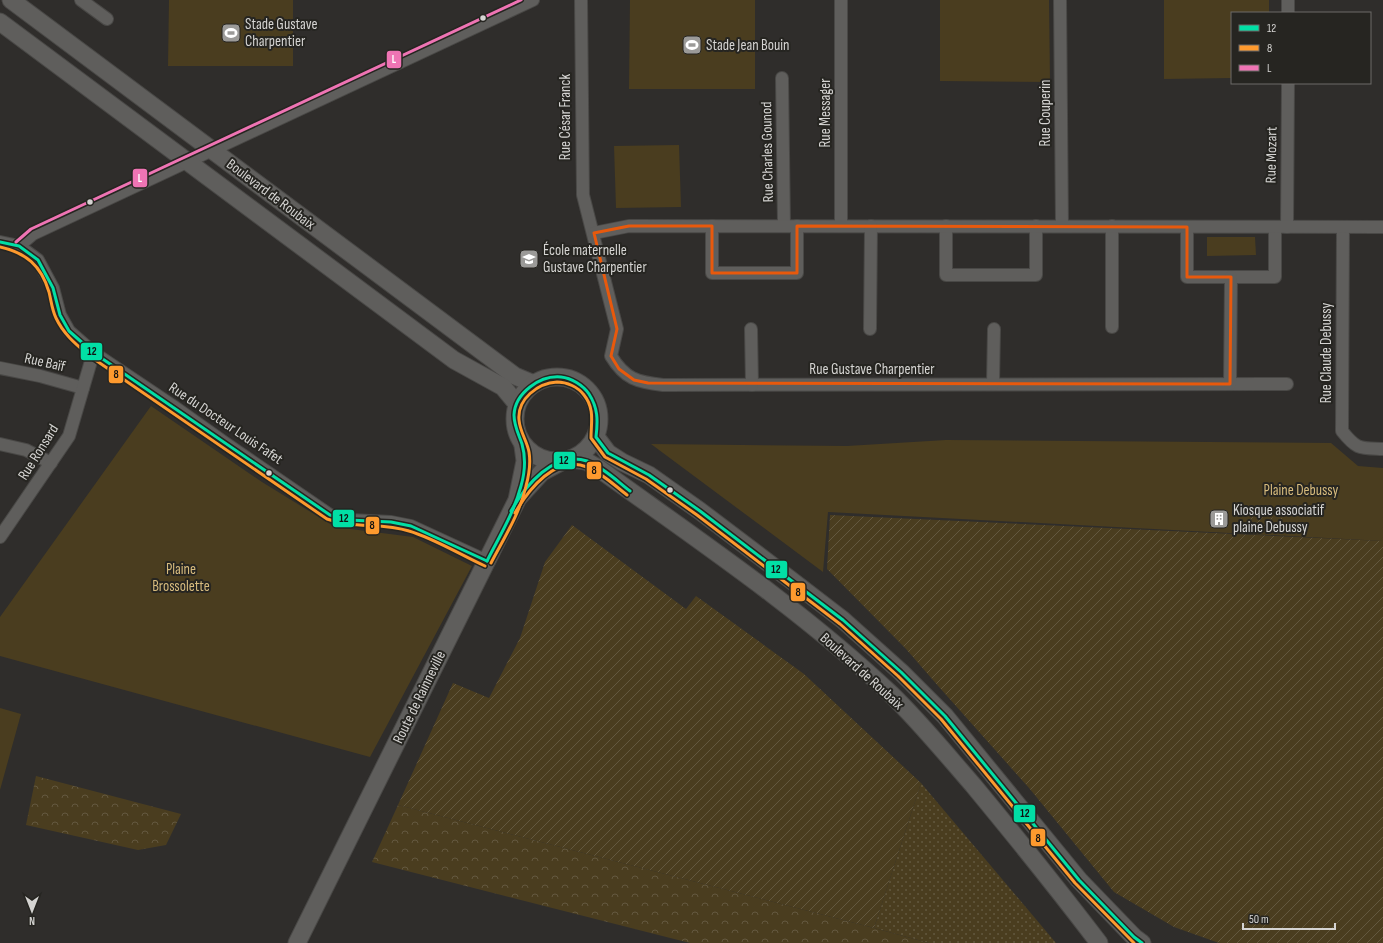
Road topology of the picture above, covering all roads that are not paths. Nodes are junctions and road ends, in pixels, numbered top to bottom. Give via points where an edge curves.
1 (11, 0) edge
2 (81, 0) edge
3 (533, 0) edge
4 (581, 0) edge
5 (841, 0) edge
6 (1060, 0) edge
7 (1288, 0) edge
8 (1288, 12) edge
9 (107, 19) dead end
10 (0, 22) edge
11 (782, 78) dead end
12 (1288, 84) edge
13 (212, 150) junction
14 (187, 162) junction
15 (712, 226) junction
16 (784, 226) junction
17 (797, 226) junction
18 (841, 226) junction
19 (871, 226) junction
20 (946, 226) junction
21 (1036, 226) junction
22 (1062, 226) junction
23 (1112, 226) junction
24 (1187, 227) junction
25 (1281, 227) junction
26 (1343, 227) junction
27 (1383, 227) edge
28 (594, 233) junction
29 (0, 242) edge
30 (19, 246) junction
31 (1231, 277) junction
32 (1112, 328) dead end
33 (751, 329) dead end
34 (870, 329) dead end
35 (994, 329) dead end
36 (94, 353) junction
37 (0, 368) edge
38 (534, 384) junction
39 (993, 384) junction
40 (1230, 384) junction
41 (1287, 384) dead end
42 (752, 385) junction
43 (83, 388) junction
44 (517, 404) junction
45 (596, 437) junction
46 (0, 444) edge
47 (523, 446) junction
48 (1383, 449) edge
49 (566, 461) junction
50 (51, 463) junction
51 (517, 500) junction
52 (0, 536) edge
53 (487, 561) junction
54 (298, 943) edge
55 (1100, 943) edge
56 (1142, 943) edge

1 - 13 main road, Boulevard de Roubaix
2 - 9 street
3 - 13 street
4 - 28 street, Rue César Franck via 583,196
5 - 18 street, Rue Messager
6 - 22 street, Rue Couperin
7 - 8 street
10 - 14 main road, Boulevard de Roubaix
11 - 16 street, Rue Charles Gounod
12 - 25 street, Rue Mozart
13 - 14 street
13 - 38 main road, Boulevard de Roubaix via 515,376
14 - 30 street via 33,234
14 - 44 main road, Boulevard de Roubaix via 454,360 503,387
15 - 16 street
15 - 17 street via 712,273 796,273
15 - 28 street via 629,226
16 - 17 street
17 - 18 street
18 - 19 street
19 - 20 street
19 - 34 street
20 - 21 street
20 - 21 street via 946,275 1036,275
21 - 22 street
22 - 23 street
23 - 24 street
23 - 32 street
24 - 25 street
24 - 31 street via 1187,277
25 - 26 street
25 - 31 street, Rue Mozart via 1275,277
26 - 27 street
26 - 48 street, Rue Claude Debussy via 1342,431 1360,448
28 - 42 street, Rue Gustave Charpentier via 617,329 610,356 619,369 634,380 663,385
29 - 30 street, Rue du Docteur Louis Fafet
30 - 36 street, Rue du Docteur Louis Fafet via 38,260 53,288 60,315 69,331
31 - 40 street
33 - 42 street
35 - 39 street
36 - 43 street, Rue Ronsard
36 - 53 street, Rue du Docteur Louis Fafet via 330,515 349,520 391,522 411,526
37 - 43 street, Rue Baïf
38 - 44 main road via 527,389
38 - 45 main road via 557,377 569,379 584,388 595,402 599,413
39 - 40 street, Rue Gustave Charpentier
39 - 42 street, Rue Gustave Charpentier
40 - 41 street, Rue Gustave Charpentier
43 - 50 street, Rue Ronsard via 69,436
44 - 47 main road via 515,426
45 - 49 main road via 586,450
45 - 56 main road, Boulevard de Roubaix via 608,453 649,475 700,511 844,620 901,672 945,716 1079,880
46 - 50 street via 26,450
47 - 49 main road via 540,459
47 - 51 main road, Route de Rainneville via 525,461
49 - 51 main road via 538,476
49 - 55 main road, Boulevard de Roubaix via 586,461 598,468 811,625 891,694 938,744 1015,835
50 - 52 street, Rue Ronsard
51 - 53 main road, Route de Rainneville
53 - 54 main road, Route de Rainneville

